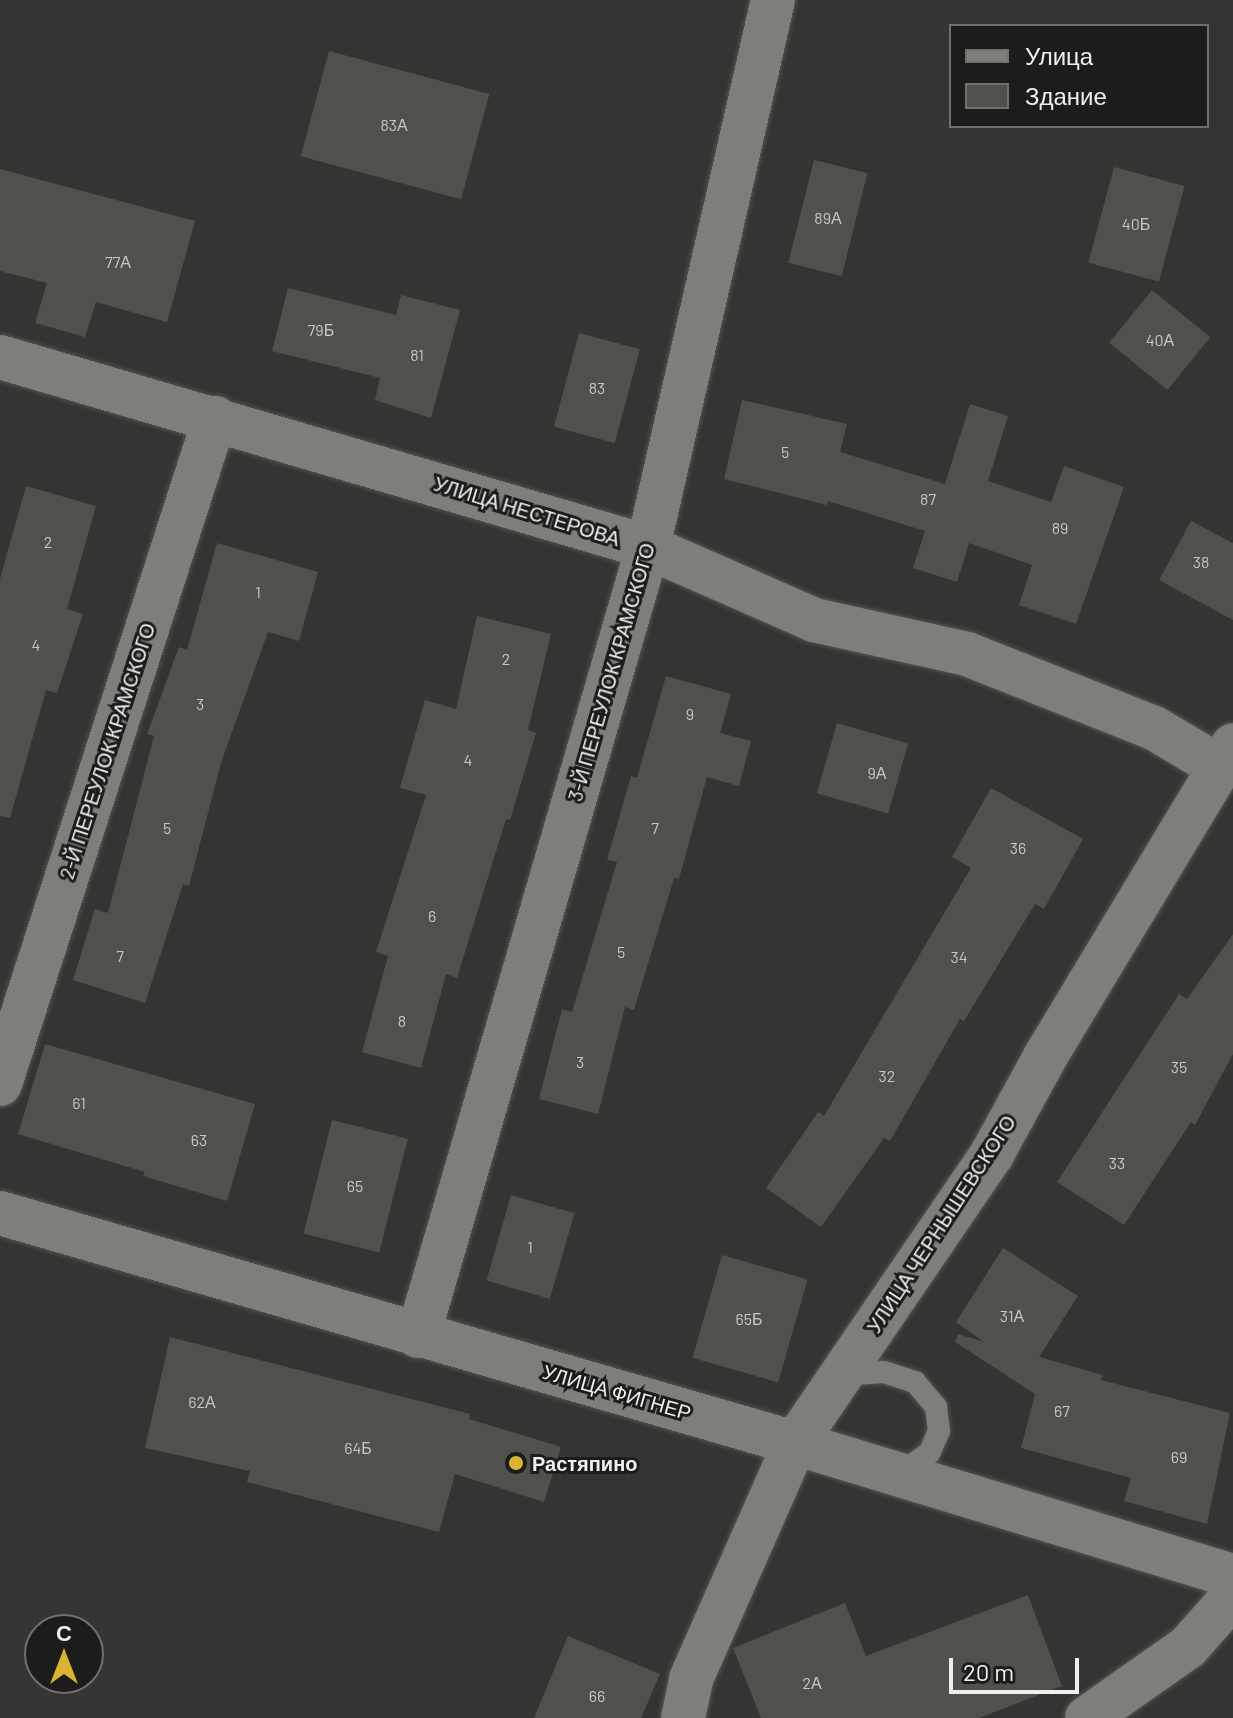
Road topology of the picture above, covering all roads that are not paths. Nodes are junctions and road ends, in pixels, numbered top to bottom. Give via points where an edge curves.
1 (773, 0) edge
2 (0, 357) edge
3 (215, 418) junction
4 (648, 547) junction
5 (1226, 756) edge
6 (0, 1084) edge
7 (0, 1213) edge
8 (418, 1336) junction
9 (841, 1375) junction
10 (795, 1443) junction
11 (899, 1474) junction
12 (1233, 1576) edge
13 (1233, 1596) edge
14 (683, 1718) edge
15 (1087, 1718) edge

1 - 4 street, 3-Й ПЕРЕУЛОК КРАМСКОГО
2 - 3 street, УЛИЦА НЕСТЕРОВА
3 - 4 street, УЛИЦА НЕСТЕРОВА
3 - 6 street, 2-Й ПЕРЕУЛОК КРАМСКОГО
4 - 5 street, УЛИЦА НЕСТЕРОВА via 814,620 967,654
4 - 8 street, 3-Й ПЕРЕУЛОК КРАМСКОГО
5 - 9 street, УЛИЦА ЧЕРНЫШЕВСКОГО via 992,1154
7 - 8 street, УЛИЦА ФИГНЕР
8 - 10 street, УЛИЦА ФИГНЕР
9 - 10 street, УЛИЦА ЧЕРНЫШЕВСКОГО
9 - 11 lane via 884,1372 915,1382 936,1407 939,1431 929,1453
10 - 11 street, УЛИЦА ФИГНЕР
10 - 14 street, УЛИЦА ЧЕРНЫШЕВСКОГО via 691,1679
11 - 12 street, УЛИЦА ФИГНЕР
13 - 15 street via 1188,1647

